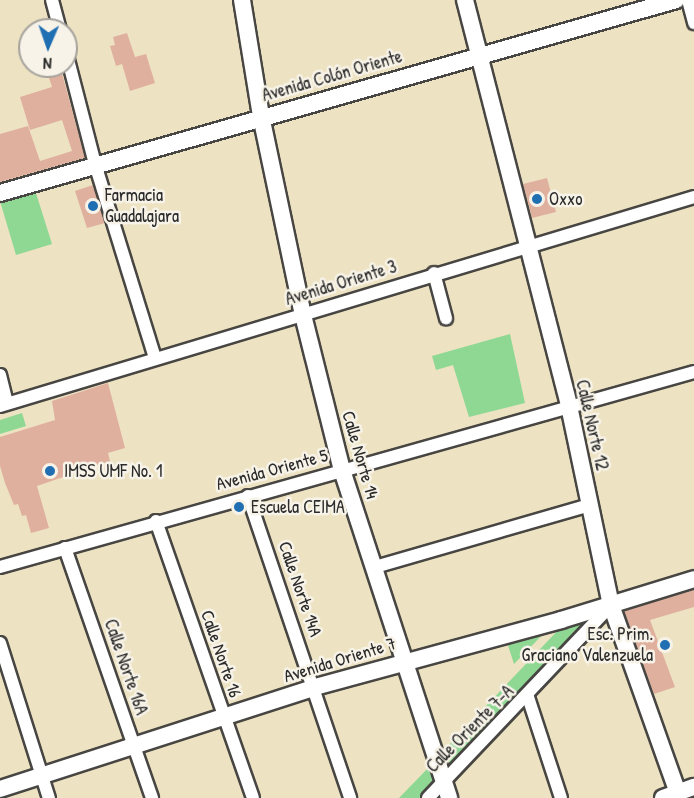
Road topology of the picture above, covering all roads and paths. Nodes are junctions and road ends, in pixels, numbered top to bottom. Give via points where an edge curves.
1 (52, 0) edge
2 (242, 0) edge
3 (465, 0) edge
4 (676, 0) edge
5 (688, 0) edge
6 (57, 18) edge
7 (694, 23) edge
8 (477, 56) junction
9 (73, 78) edge
10 (261, 116) junction
11 (95, 164) junction
12 (0, 193) edge
13 (694, 196) edge
14 (525, 247) junction
15 (434, 273) junction
16 (303, 315) junction
17 (446, 318) dead end
18 (155, 358) junction
19 (694, 372) edge
20 (0, 375) edge
21 (4, 404) edge
22 (568, 406) junction
23 (342, 470) junction
24 (248, 496) junction
25 (590, 505) junction
26 (156, 521) junction
27 (65, 548) junction
28 (0, 567) edge
29 (375, 567) junction
30 (694, 579) edge
31 (611, 606) junction
32 (0, 643) edge
33 (404, 660) junction
34 (315, 687) junction
35 (528, 697) junction
36 (225, 717) junction
37 (134, 744) junction
38 (41, 775) junction
39 (444, 781) junction
40 (694, 787) edge
41 (0, 789) edge
42 (674, 796) edge
43 (49, 798) edge
44 (152, 798) edge
45 (253, 798) edge
46 (350, 798) edge
47 (428, 798) edge
48 (448, 798) edge
49 (561, 798) edge

1 - 6 street
2 - 10 street, Calle Norte 14
3 - 8 street, Calle Norte 12
4 - 8 street, Avenida Colón Oriente
5 - 7 street
8 - 10 street, Avenida Colón Oriente
8 - 14 street, Calle Norte 12
9 - 11 street
10 - 11 street, Avenida Colón Oriente
10 - 16 street, Calle Norte 14
11 - 12 street, Avenida Colón Oriente
11 - 18 street
13 - 14 street, Avenida Oriente 3
14 - 15 street, Avenida Oriente 3
14 - 22 street, Calle Norte 12
15 - 16 street, Avenida Oriente 3
15 - 17 street
16 - 18 street, Avenida Oriente 3
16 - 23 street, Calle Norte 14
18 - 21 street, Avenida Oriente 3
19 - 22 street, Avenida Oriente 5
20 - 21 street
22 - 23 street, Avenida Oriente 5
22 - 25 street, Calle Norte 12
23 - 24 street, Avenida Oriente 5
23 - 29 street, Calle Norte 14
24 - 26 street, Avenida Oriente 5
24 - 34 street, Calle Norte 14A
25 - 29 street
25 - 31 street, Calle Norte 12
26 - 27 street, Avenida Oriente 5
26 - 36 street, Calle Norte 16
27 - 28 street, Avenida Oriente 5
27 - 37 street, Calle Norte 16A
29 - 33 street, Calle Norte 14
30 - 31 street, Avenida Oriente 7
31 - 33 street, Avenida Oriente 7
31 - 35 street, Calle Oriente 7-A
31 - 42 street, Calle Norte 12
32 - 38 street
33 - 34 street, Avenida Oriente 7
33 - 39 street, Calle Norte 14
34 - 36 street, Avenida Oriente 7
34 - 46 street, Calle Norte 14A
35 - 39 street, Calle Oriente 7-A
35 - 49 street
36 - 37 street, Avenida Oriente 7
36 - 45 street, Calle Norte 16
37 - 38 street, Avenida Oriente 7
37 - 44 street, Calle Norte 16A
38 - 41 street, Avenida Oriente 7
38 - 43 street
39 - 47 street, Calle Oriente 7-A
39 - 48 street, Calle Norte 14
40 - 42 street

